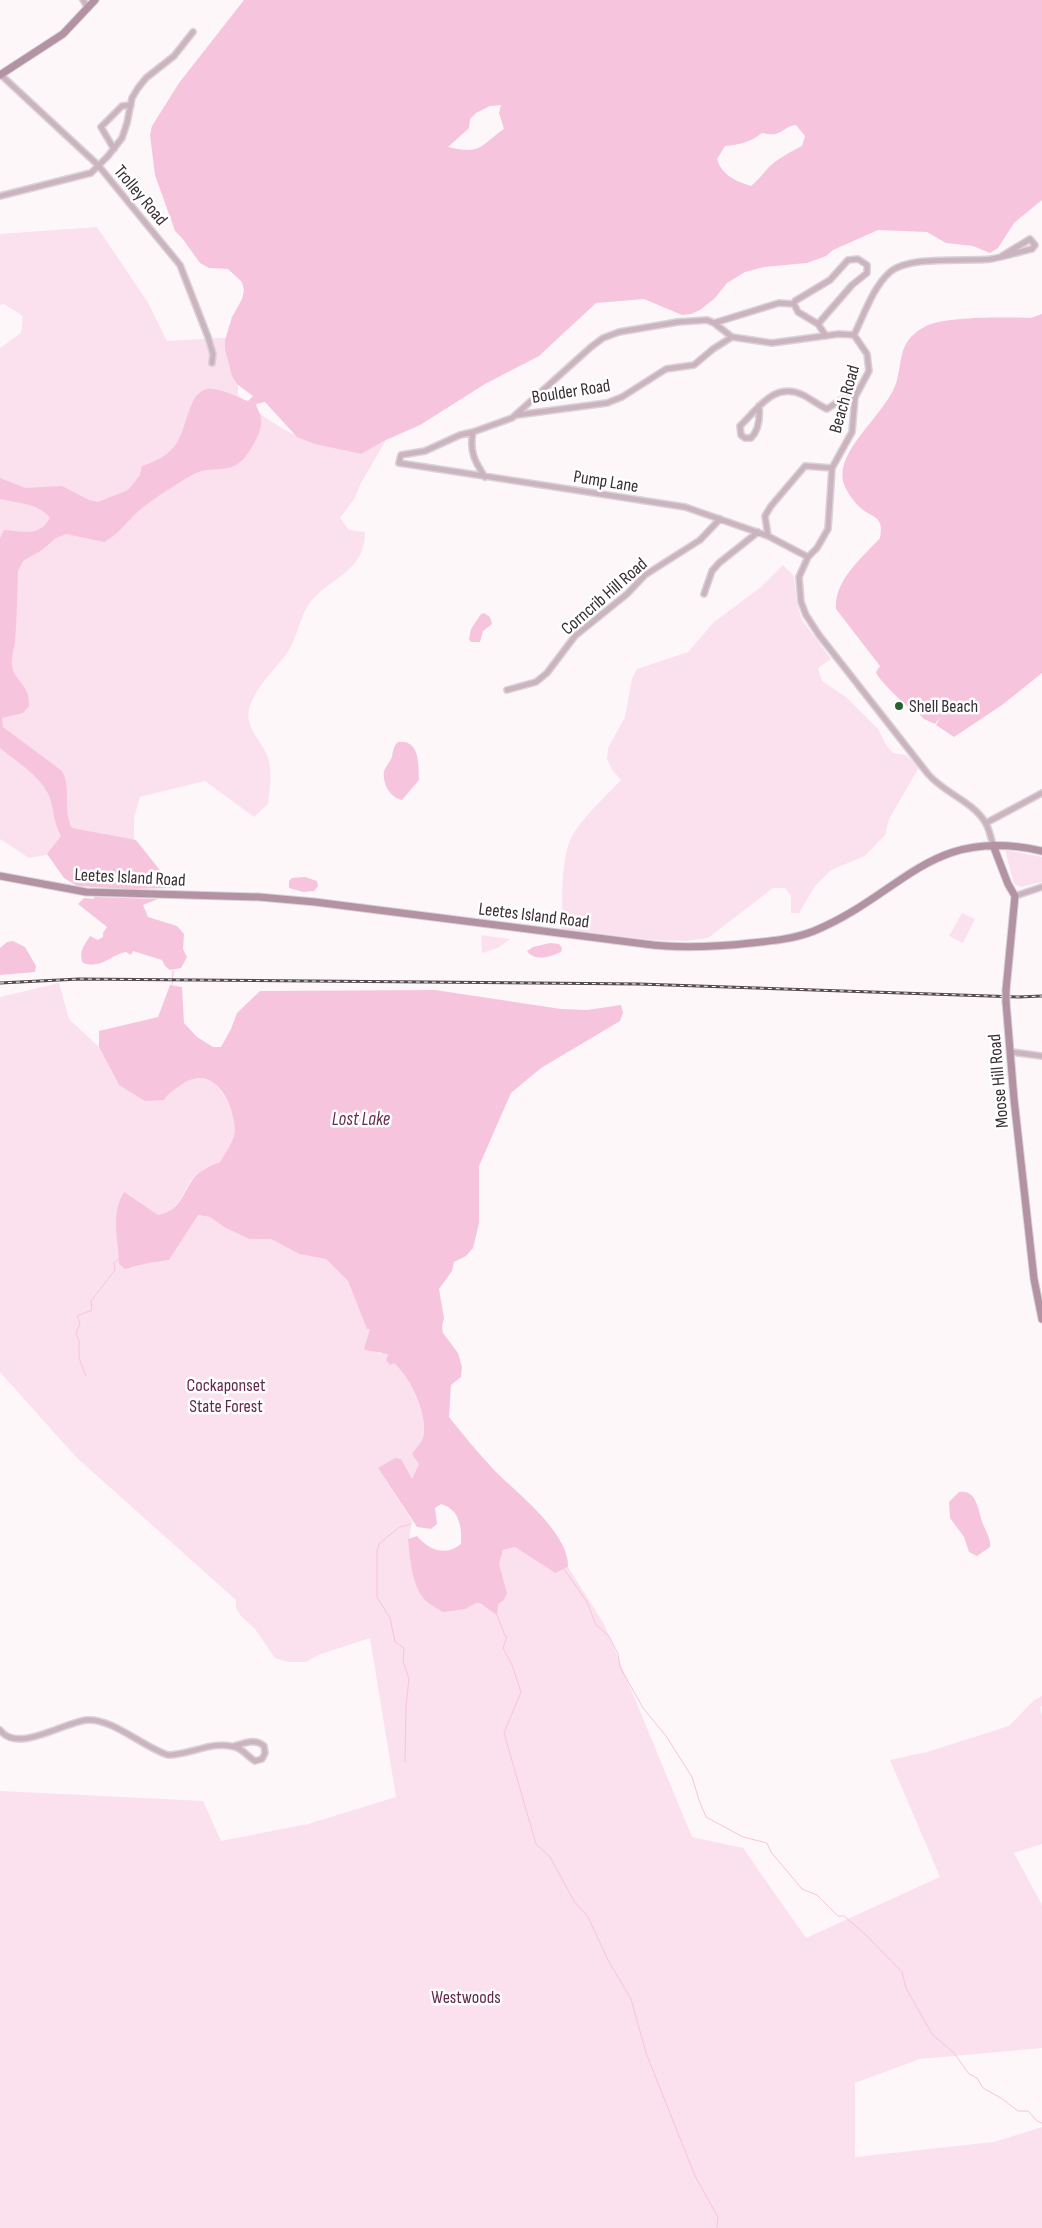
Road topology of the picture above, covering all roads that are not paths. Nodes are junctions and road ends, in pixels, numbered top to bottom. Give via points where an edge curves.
1 (83, 0) edge
2 (95, 0) edge
3 (88, 8) junction
4 (193, 32) dead end
5 (0, 75) edge
6 (131, 105) junction
7 (114, 149) junction
8 (98, 165) junction
9 (0, 196) edge
10 (1002, 256) junction
11 (794, 304) junction
12 (714, 323) junction
13 (818, 324) junction
14 (854, 335) junction
15 (826, 336) junction
16 (732, 337) junction
17 (212, 363) dead end
18 (855, 397) junction
19 (759, 406) junction
20 (516, 415) junction
21 (473, 432) junction
22 (832, 468) junction
23 (486, 477) junction
24 (720, 519) junction
25 (758, 532) junction
26 (768, 536) junction
27 (808, 557) junction
28 (704, 594) dead end
29 (506, 690) dead end
30 (1042, 793) edge
31 (986, 823) junction
32 (993, 845) junction
33 (1042, 851) edge
34 (0, 876) edge
35 (1042, 887) edge
36 (1016, 896) junction
37 (1011, 1052) junction
38 (1042, 1056) edge
39 (1042, 1319) edge
40 (0, 1730) edge
41 (234, 1746) junction

1 - 3 street
2 - 3 main road
3 - 5 main road via 57,39
4 - 6 street via 174,56 142,82
5 - 8 street, Trolley Road
6 - 7 street via 124,134
6 - 7 street via 122,106 101,128
7 - 8 street
8 - 9 street via 91,173
8 - 17 street, Trolley Road via 180,265 208,337
10 - 10 street via 1032,250 1035,245 1030,240
10 - 14 street via 903,264 883,281
11 - 12 street via 779,303
11 - 13 street via 798,312
11 - 13 street via 830,280 848,260 864,262 867,273
12 - 16 street
12 - 20 street via 707,320 678,322 618,332 604,338
13 - 15 street
14 - 15 street
14 - 18 street, Beach Road via 869,360 869,370
15 - 16 street via 772,343
16 - 20 street, Boulder Road via 694,365 666,370 622,397
18 - 19 street via 848,395 827,410 804,395 788,391 768,396
18 - 22 street, Beach Road via 852,432
19 - 19 street via 740,426 741,435 745,438 755,434 760,417
20 - 21 street
21 - 23 street via 472,458
21 - 23 street, Pump Lane via 425,451 401,455 399,463
22 - 26 street via 805,466 768,511
22 - 27 street, Beach Road via 828,529
23 - 24 street, Pump Lane via 684,507
24 - 25 street, Pump Lane
24 - 29 street, Corncrib Hill Road via 700,540 645,575 575,636 547,673 536,682
25 - 26 street, Pump Lane
25 - 28 street via 712,571
26 - 27 street, Pump Lane
27 - 31 street, Beach Road via 799,583 801,602 819,635 928,774
30 - 31 street
31 - 32 street
32 - 33 main road, Leetes Island Road
32 - 34 main road, Leetes Island Road via 961,849 928,862 812,932 777,940 704,947 645,944 290,899 79,891
32 - 36 main road
35 - 36 street
36 - 37 main road, Moose Hill Road, bridge via 1006,990
37 - 38 street
37 - 39 main road, Moose Hill Road via 1034,1279
40 - 41 street via 8,1737 22,1740 75,1722 95,1720 168,1755 212,1746
41 - 41 street via 258,1742 264,1746 265,1753 262,1759 252,1760

